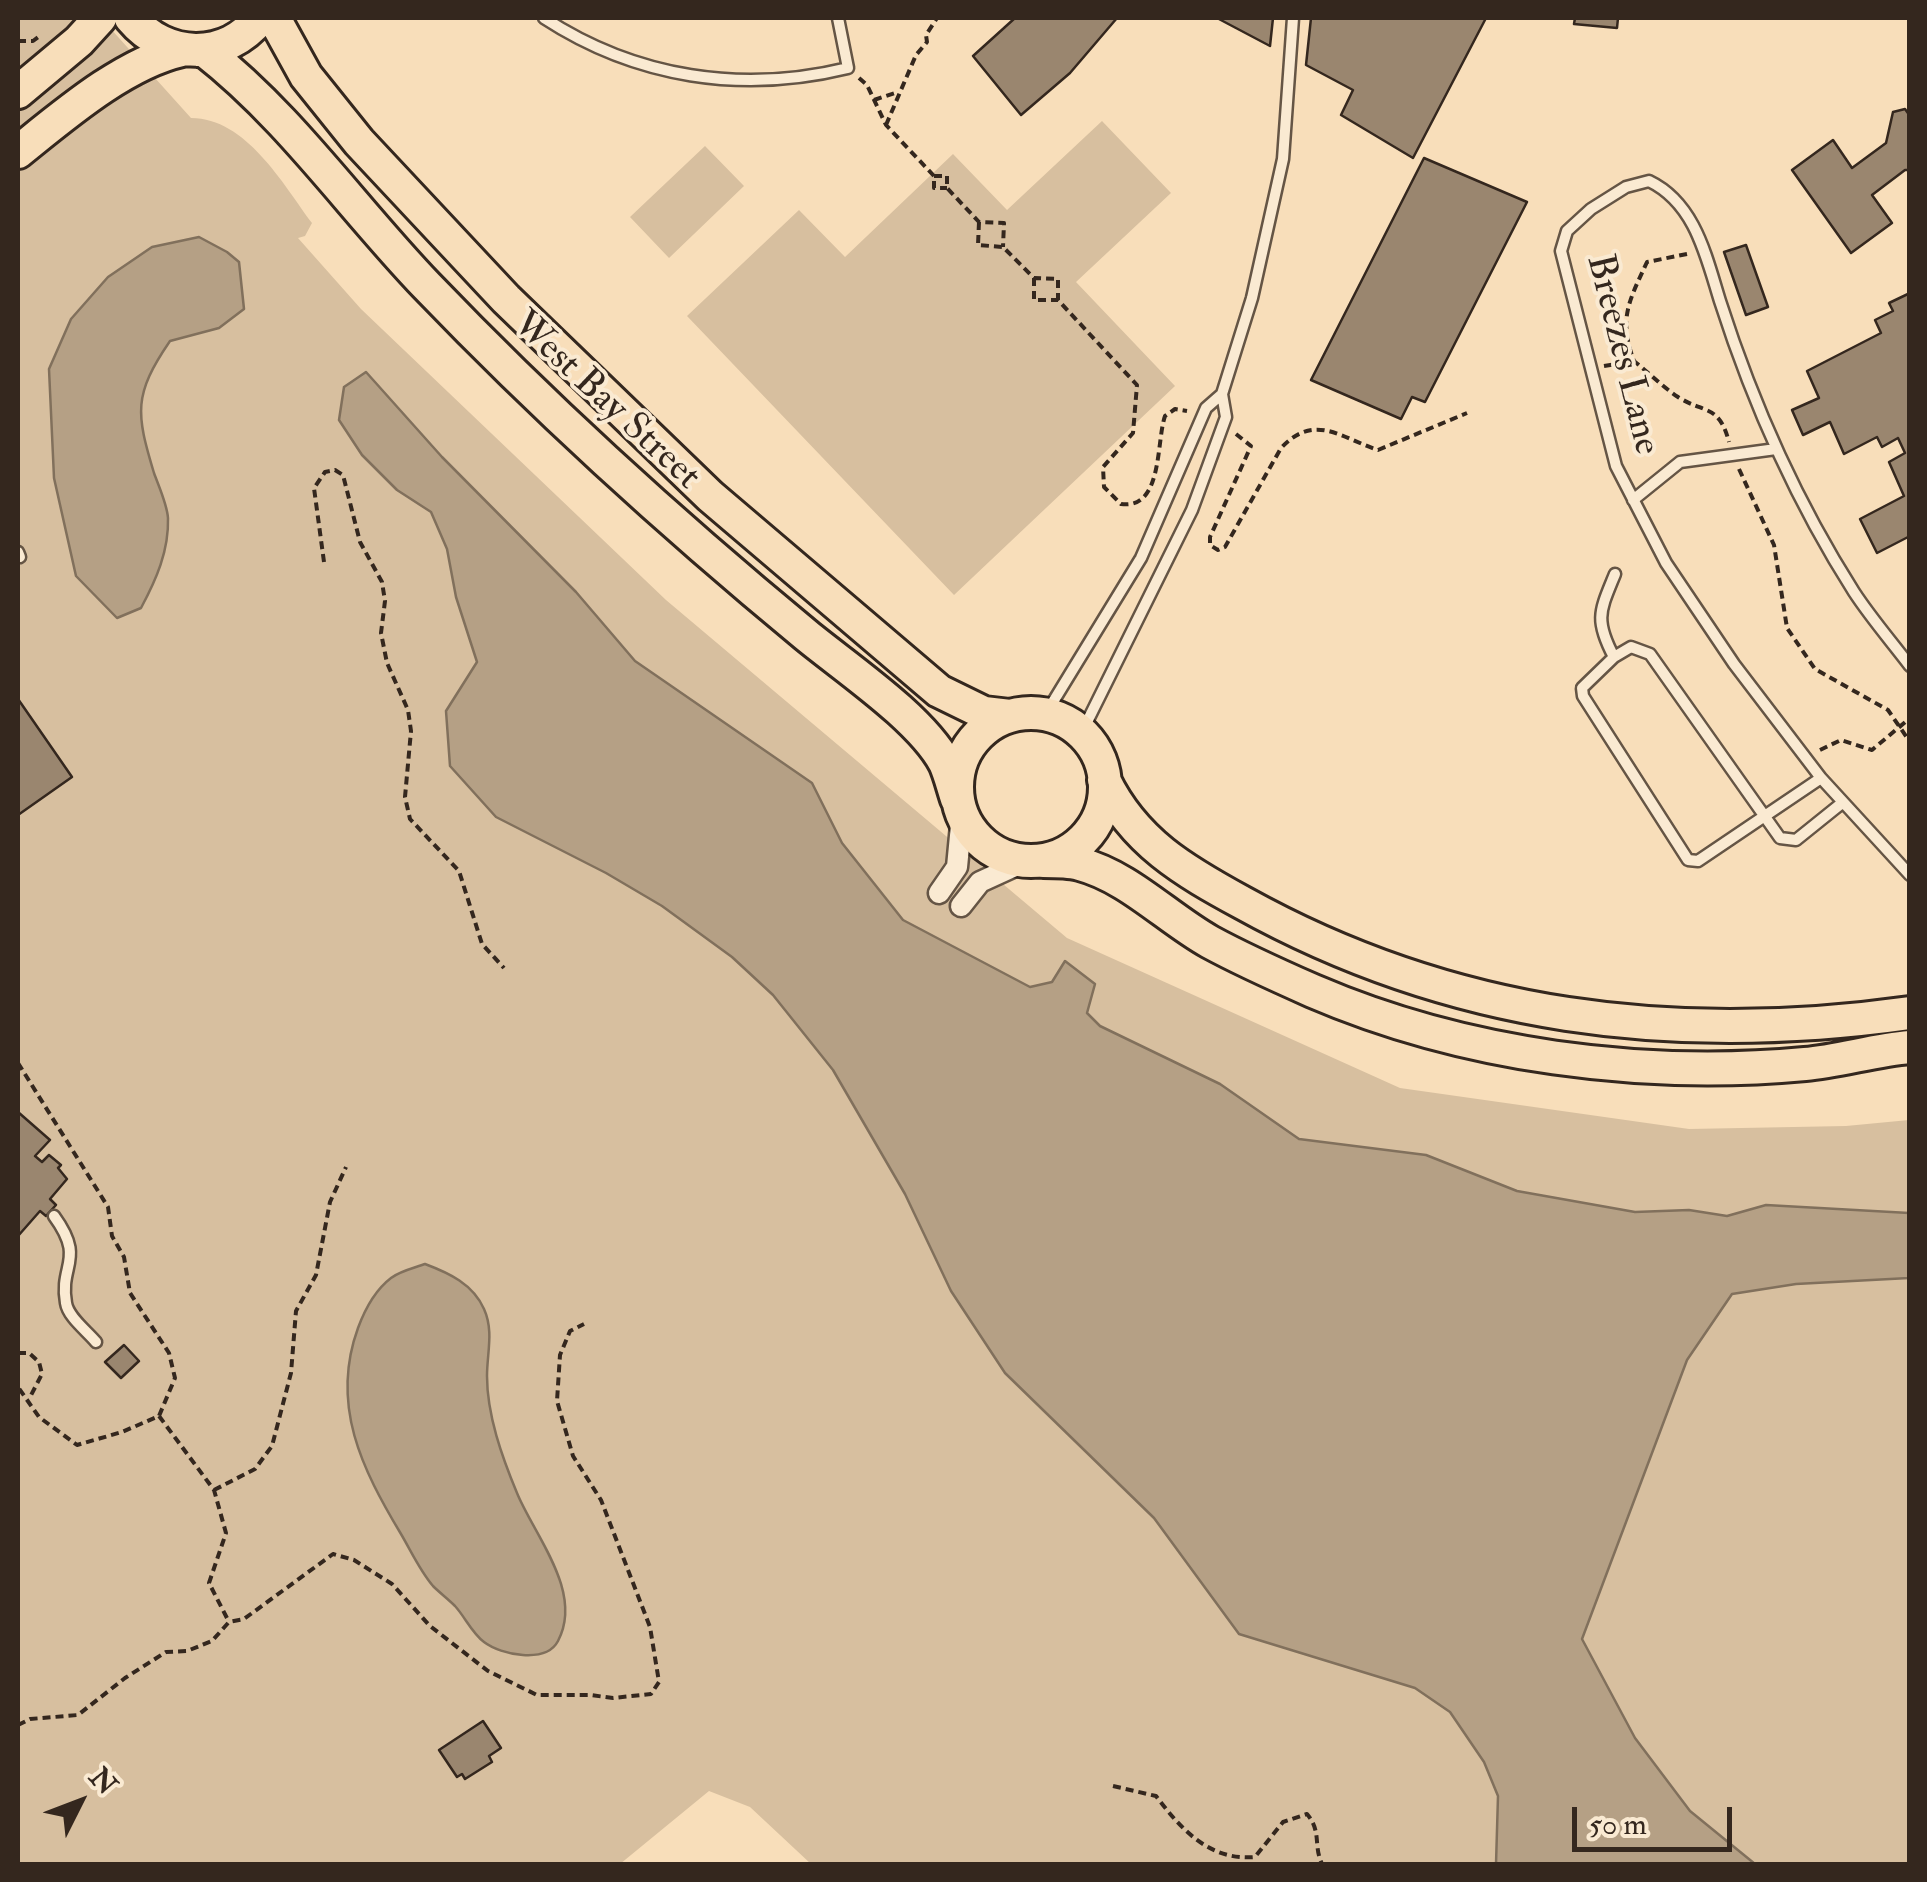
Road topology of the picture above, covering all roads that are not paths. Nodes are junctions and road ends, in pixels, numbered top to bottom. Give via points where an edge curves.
1 (100, 18) edge
2 (132, 18) edge
3 (260, 18) edge
4 (274, 18) edge
5 (544, 18) edge
6 (838, 18) edge
7 (1293, 18) edge
8 (193, 50) junction
9 (18, 92) edge
10 (18, 152) edge
11 (1222, 394) junction
12 (1776, 449) junction
13 (1632, 500) junction
14 (1615, 574) dead end
15 (1614, 657) junction
16 (1910, 666) edge
17 (1045, 715) junction
18 (1010, 716) junction
19 (1081, 734) junction
20 (1821, 778) junction
21 (1104, 780) junction
22 (1842, 804) junction
23 (960, 807) junction
24 (1765, 816) junction
25 (1034, 861) junction
26 (1910, 875) edge
27 (939, 893) dead end
28 (962, 906) dead end
29 (1910, 1014) edge
30 (1910, 1047) edge
31 (54, 1216) dead end
32 (96, 1342) dead end

1 - 9 main road
2 - 8 main road, West Bay Street via 151,36
3 - 8 main road via 235,40
4 - 18 main road, West Bay Street via 306,76 359,142 506,298 710,496 939,691 984,713
5 - 6 lane via 615,54 684,76 767,82 848,68
7 - 11 lane via 1283,160
8 - 10 main road via 164,54 126,73
8 - 23 main road, West Bay Street via 239,77 281,119 484,345 725,568 916,728 945,763
11 - 17 lane via 1206,408 1141,558
11 - 19 lane via 1224,426 1178,542
12 - 13 lane via 1680,462
12 - 13 lane, Breezes Lane via 1704,251 1679,203 1649,181 1626,187 1570,227 1562,259 1616,466
12 - 16 lane, Breezes Lane via 1856,594
13 - 20 lane, Breezes Lane via 1691,603
14 - 15 lane via 1599,613
15 - 24 lane via 1631,647 1650,654
15 - 24 lane via 1588,680 1583,696 1688,860 1698,861
17 - 18 main road
17 - 19 main road
18 - 23 main road via 980,733 965,752
19 - 21 main road
20 - 22 lane, Breezes Lane
20 - 24 lane
21 - 25 main road via 1093,827 1073,848
21 - 29 main road via 1136,832 1204,881 1362,960 1474,996 1593,1020 1714,1028 1828,1025
22 - 24 lane via 1796,840 1780,838
22 - 26 lane, Breezes Lane
23 - 25 main road via 970,830 994,852
23 - 27 street via 961,853
25 - 28 street via 980,882
25 - 30 main road via 1098,870 1208,941 1315,992 1425,1030 1536,1054 1747,1068
31 - 32 lane via 71,1252 65,1302

